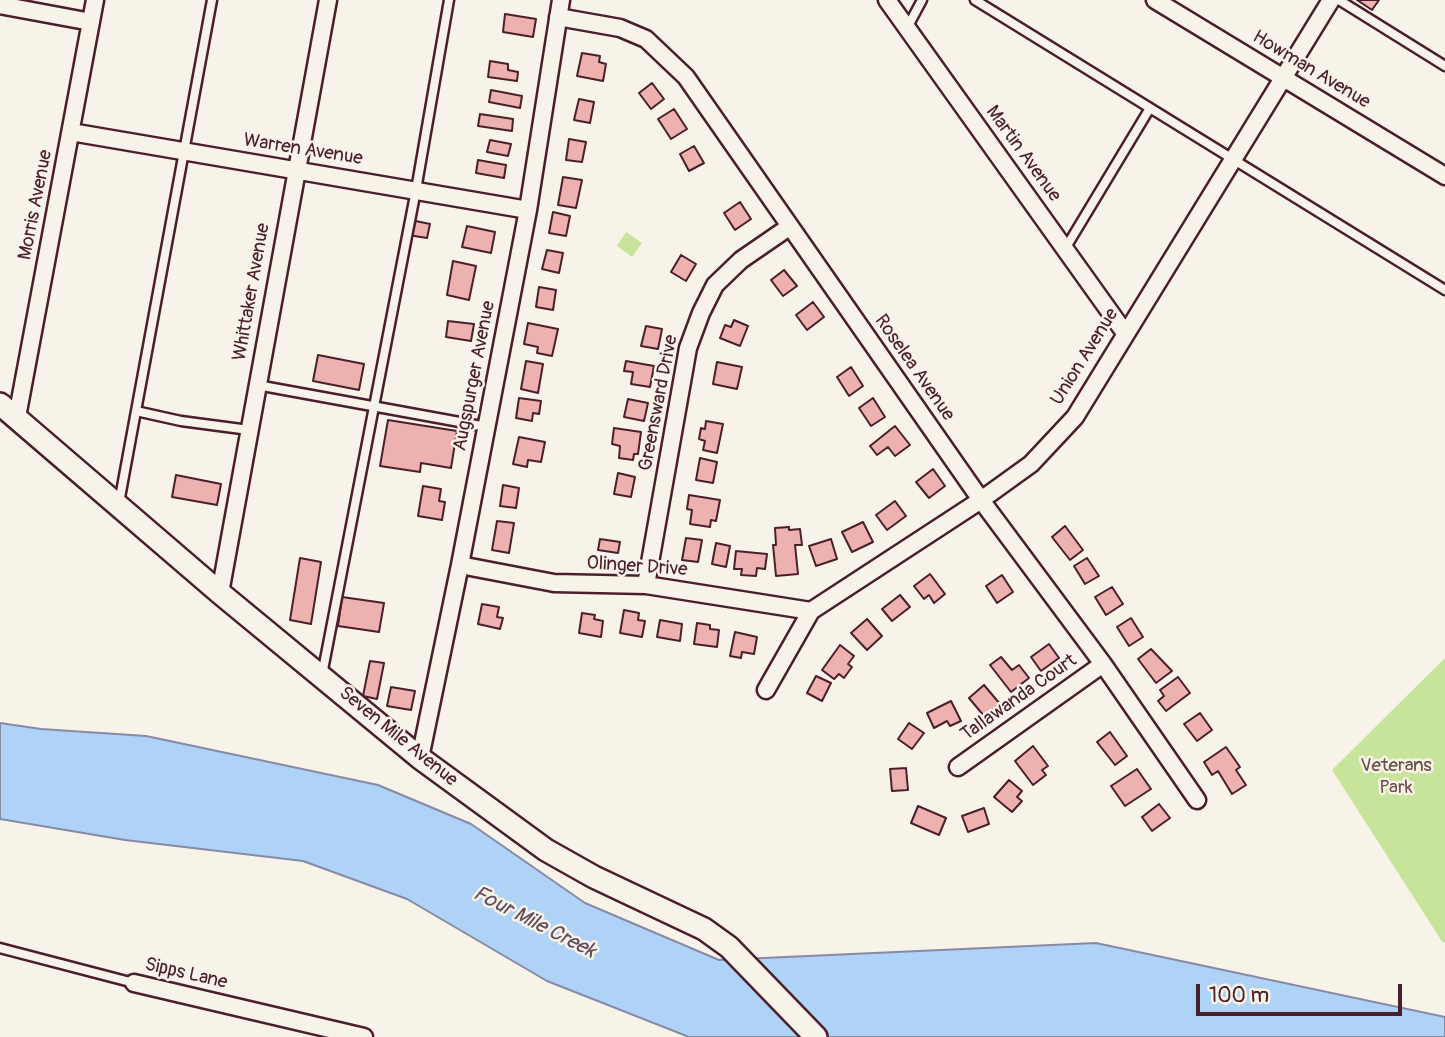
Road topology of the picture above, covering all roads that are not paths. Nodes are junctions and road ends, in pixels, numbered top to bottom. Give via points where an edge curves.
1 (95, 0) edge
2 (212, 0) edge
3 (328, 0) edge
4 (449, 0) edge
5 (561, 0) edge
6 (887, 0) edge
7 (922, 0) edge
8 (975, 0) edge
9 (1155, 0) edge
10 (1331, 0) edge
11 (1339, 0) edge
12 (0, 5) edge
13 (558, 17) junction
14 (91, 22) junction
15 (907, 28) junction
16 (1445, 66) edge
17 (1283, 78) junction
18 (1150, 108) junction
19 (71, 132) junction
20 (183, 151) junction
21 (1233, 159) junction
22 (296, 171) junction
23 (1445, 176) edge
24 (416, 190) junction
25 (528, 210) junction
26 (789, 227) junction
27 (1065, 249) junction
28 (1445, 290) edge
29 (1125, 333) junction
30 (257, 385) junction
31 (0, 404) edge
32 (374, 407) junction
33 (136, 411) junction
34 (17, 418) junction
35 (487, 427) junction
36 (249, 430) junction
37 (981, 500) junction
38 (119, 506) junction
39 (460, 565) junction
40 (646, 585) junction
41 (220, 593) junction
42 (811, 611) junction
43 (1103, 664) junction
44 (322, 675) junction
45 (766, 690) dead end
46 (421, 758) junction
47 (958, 767) dead end
48 (1197, 800) dead end
49 (0, 948) edge
50 (134, 983) joint
51 (364, 1037) edge
52 (816, 1037) edge

1 - 14 street, Morris Avenue
2 - 20 lane
3 - 22 street, Whittaker Avenue
4 - 24 lane
5 - 13 street, Augspurger Avenue
6 - 15 street, Martin Avenue
7 - 15 lane
8 - 18 lane
9 - 17 street, Howman Avenue
10 - 17 street, Union Avenue
11 - 16 lane
12 - 14 street
13 - 25 street, Augspurger Avenue
13 - 26 street, Roselea Avenue via 620,28 646,39 665,55 686,77
14 - 19 street, Morris Avenue
15 - 27 street, Martin Avenue
17 - 21 street, Union Avenue
17 - 23 street, Howman Avenue
18 - 21 lane
18 - 27 lane
19 - 20 street, Warren Avenue
19 - 34 street, Morris Avenue
20 - 22 street, Warren Avenue
20 - 33 lane
21 - 28 lane
21 - 29 street, Union Avenue
22 - 24 street, Warren Avenue
22 - 30 street, Whittaker Avenue
24 - 25 street, Warren Avenue
24 - 32 lane
25 - 35 street, Augspurger Avenue
26 - 37 street, Roselea Avenue
26 - 40 street, Greensward Drive via 741,260 715,285 701,313 688,348
27 - 29 street, Martin Avenue
29 - 37 street, Union Avenue via 1075,417 1031,464
30 - 32 lane
30 - 36 street, Whittaker Avenue
31 - 34 main road, Seven Mile Avenue
32 - 35 lane
32 - 44 lane
33 - 36 lane
33 - 38 lane
34 - 38 main road, Seven Mile Avenue
35 - 39 street, Augspurger Avenue
36 - 41 street, Whittaker Avenue
37 - 42 street, Union Avenue
37 - 43 street, Roselea Avenue
38 - 41 main road, Seven Mile Avenue
39 - 40 street, Olinger Drive via 554,583
39 - 46 street, Augspurger Avenue
40 - 42 street, Olinger Drive
41 - 44 main road, Seven Mile Avenue
42 - 45 street, Union Avenue
43 - 47 street, Tallawanda Court
43 - 48 street, Roselea Avenue
44 - 46 main road, Seven Mile Avenue
46 - 52 main road, Seven Mile Avenue via 546,850 683,918 729,947
49 - 50 lane, Sipps Lane
50 - 51 street, Sipps Lane

